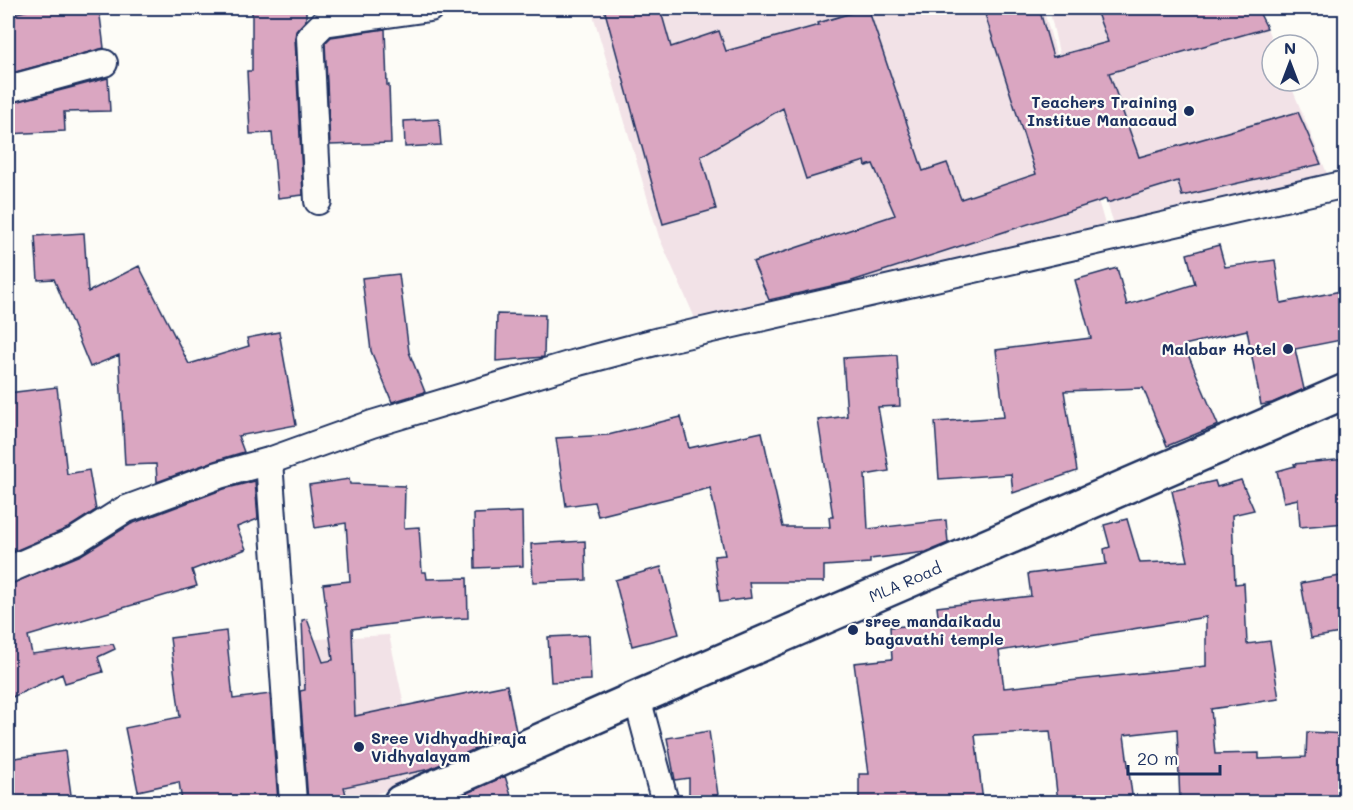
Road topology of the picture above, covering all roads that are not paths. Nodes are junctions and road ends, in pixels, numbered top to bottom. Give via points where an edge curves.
1 (430, 8) edge
2 (104, 63) dead end
3 (8, 89) edge
4 (1346, 184) edge
5 (318, 201) dead end
6 (1346, 391) edge
7 (269, 461) junction
8 (8, 570) edge
9 (638, 698) junction
10 (292, 802) edge
11 (401, 802) edge
12 (665, 802) edge

1 - 5 street via 324,23 310,37
2 - 3 street
4 - 7 street via 658,341 372,424
6 - 9 street, MLA Road
7 - 8 street via 124,510 75,541
7 - 10 street
9 - 11 street, MLA Road
9 - 12 street

